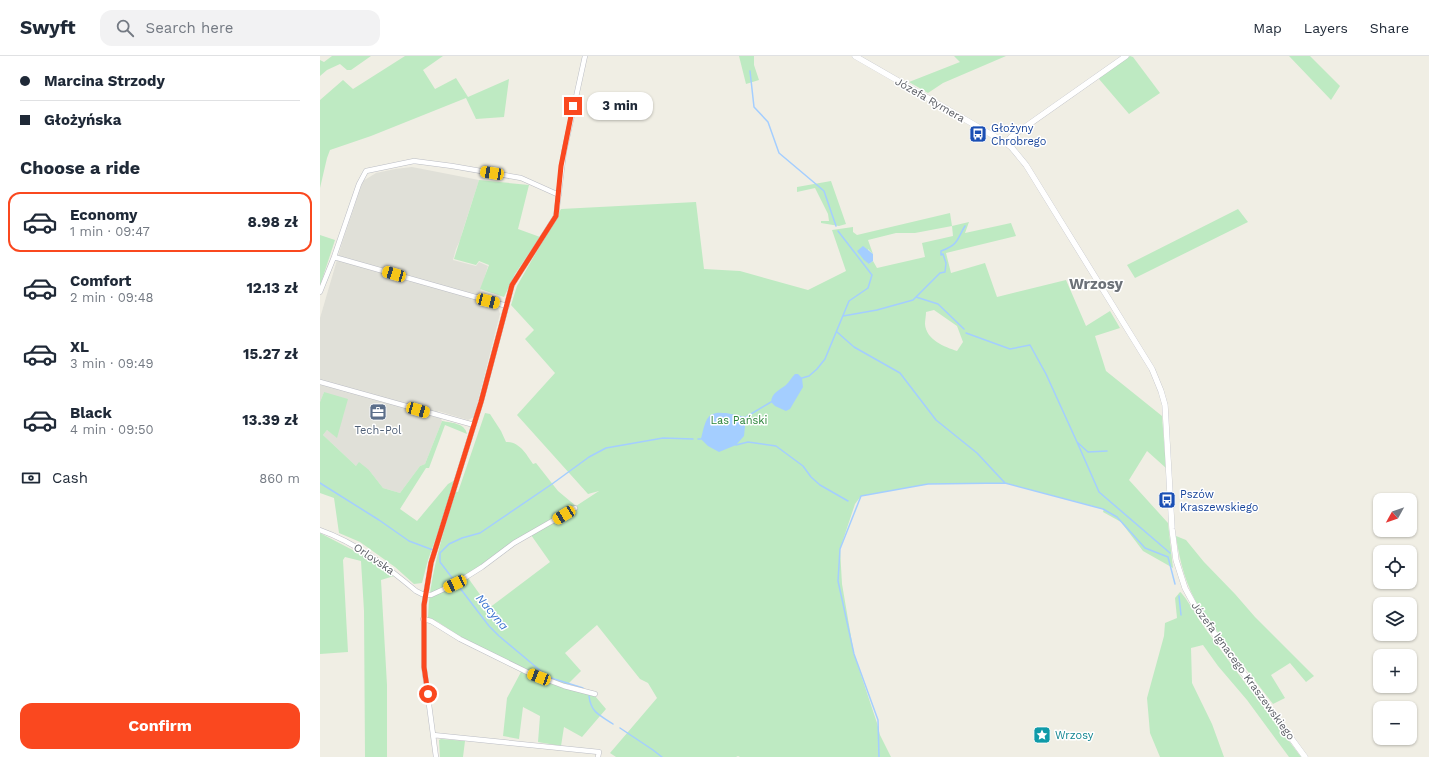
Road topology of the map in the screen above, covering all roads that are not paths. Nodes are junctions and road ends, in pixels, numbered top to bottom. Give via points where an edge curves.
1 (585, 56) edge
2 (855, 56) edge
3 (1126, 56) edge
4 (1006, 143) junction
5 (1012, 148) joint
6 (559, 195) junction
7 (334, 257) junction
8 (320, 292) edge
9 (507, 306) junction
10 (320, 382) edge
11 (474, 426) junction
12 (575, 508) dead end
13 (320, 530) edge
14 (425, 594) junction
15 (423, 619) junction
16 (595, 694) dead end
17 (433, 735) junction
18 (436, 757) edge
19 (598, 757) edge
20 (1306, 757) edge

1 - 6 street via 564,152
2 - 4 street, Józefa Rymera
3 - 4 street
4 - 5 street, Józefa Rymera
5 - 20 street, Józefa Ignacego Kraszewskiego via 1026,165 1157,381 1165,405 1175,556 1185,588 1196,610
6 - 7 street via 521,178 414,161 366,171 359,184
6 - 9 street via 556,216 512,285
7 - 8 street
7 - 9 street
9 - 11 street
10 - 11 street
11 - 14 street via 435,546
12 - 14 street via 514,544 456,583 431,595
13 - 14 street, Orlovska via 370,555 416,591
14 - 15 street
15 - 16 street via 432,621 460,639 527,672
15 - 17 street via 424,667
17 - 18 street
17 - 19 street via 599,752

